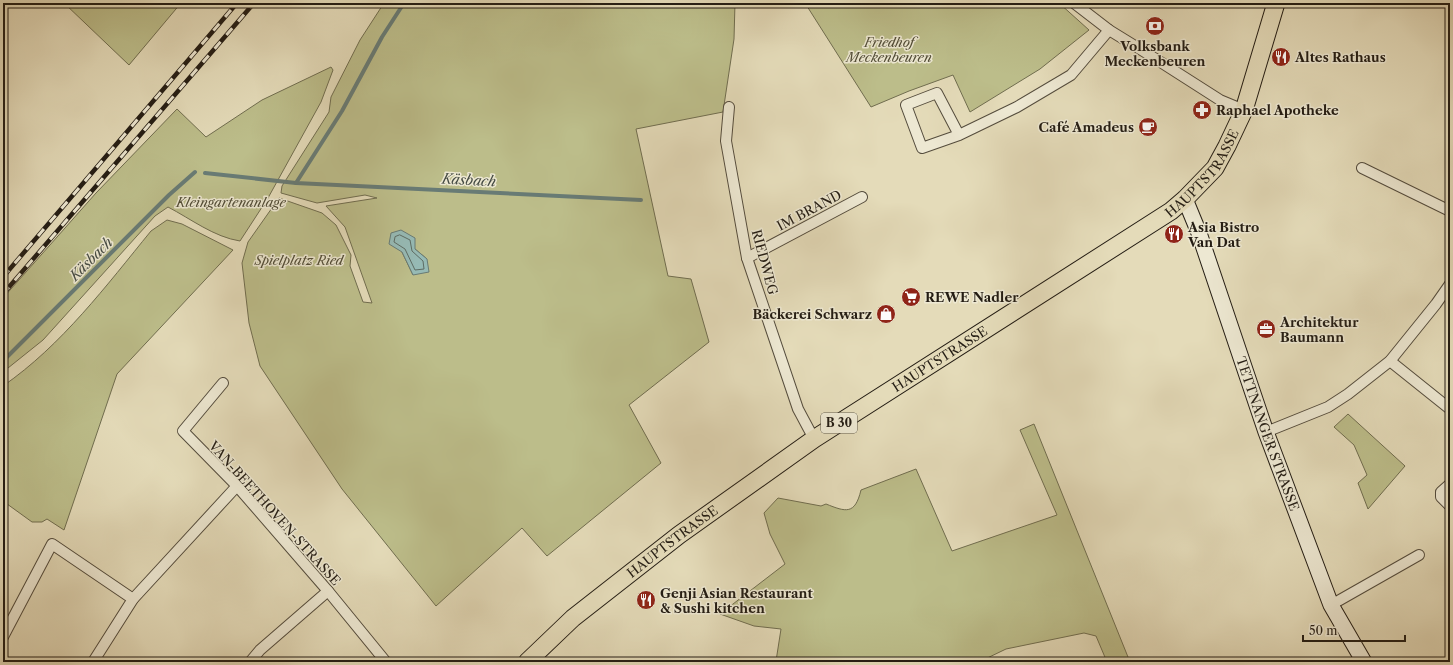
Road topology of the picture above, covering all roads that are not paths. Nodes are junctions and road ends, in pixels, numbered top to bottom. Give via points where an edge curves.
1 (1074, 3) edge
2 (1276, 3) edge
3 (1109, 30) junction
4 (728, 107) dead end
5 (1244, 110) junction
6 (959, 135) junction
7 (1362, 168) dead end
8 (862, 197) dead end
9 (1185, 200) junction
10 (1450, 211) edge
11 (747, 258) junction
12 (1450, 284) edge
13 (1390, 361) junction
14 (223, 382) dead end
15 (1450, 409) edge
16 (1266, 432) junction
17 (814, 439) junction
18 (1450, 484) edge
19 (237, 486) junction
20 (1450, 506) edge
21 (1419, 556) dead end
22 (328, 591) junction
23 (133, 599) junction
24 (1331, 605) junction
25 (3, 637) edge
26 (93, 662) edge
27 (250, 662) edge
28 (386, 662) edge
29 (527, 662) edge
30 (1364, 662) edge

1 - 3 street
2 - 5 main road, HAUPTSTRASSE / B 30
3 - 5 street via 1220,100
3 - 6 street via 1071,75 1017,107
4 - 11 street, RIEDWEG via 726,141
5 - 9 main road, HAUPTSTRASSE / B 30 via 1215,168
6 - 6 street via 936,93 906,105 922,148
7 - 10 street
8 - 11 street, IM BRAND
9 - 16 main road, TETTNANGER STRASSE via 1199,233
9 - 17 main road, HAUPTSTRASSE / B 30
11 - 17 street, RIEDWEG via 798,409
12 - 13 street
13 - 15 street
13 - 16 street via 1328,407
14 - 19 street, VAN-BEETHOVEN-STRASSE via 183,431
16 - 24 main road, TETTNANGER STRASSE
17 - 29 main road, HAUPTSTRASSE / B 30 via 657,552 573,618
18 - 20 street via 1441,492 1441,498
19 - 22 street, VAN-BEETHOVEN-STRASSE
19 - 23 street
21 - 24 street
22 - 27 street via 260,650
22 - 28 street, VAN-BEETHOVEN-STRASSE
23 - 25 street via 52,544
23 - 26 street
24 - 30 main road, TETTNANGER STRASSE

